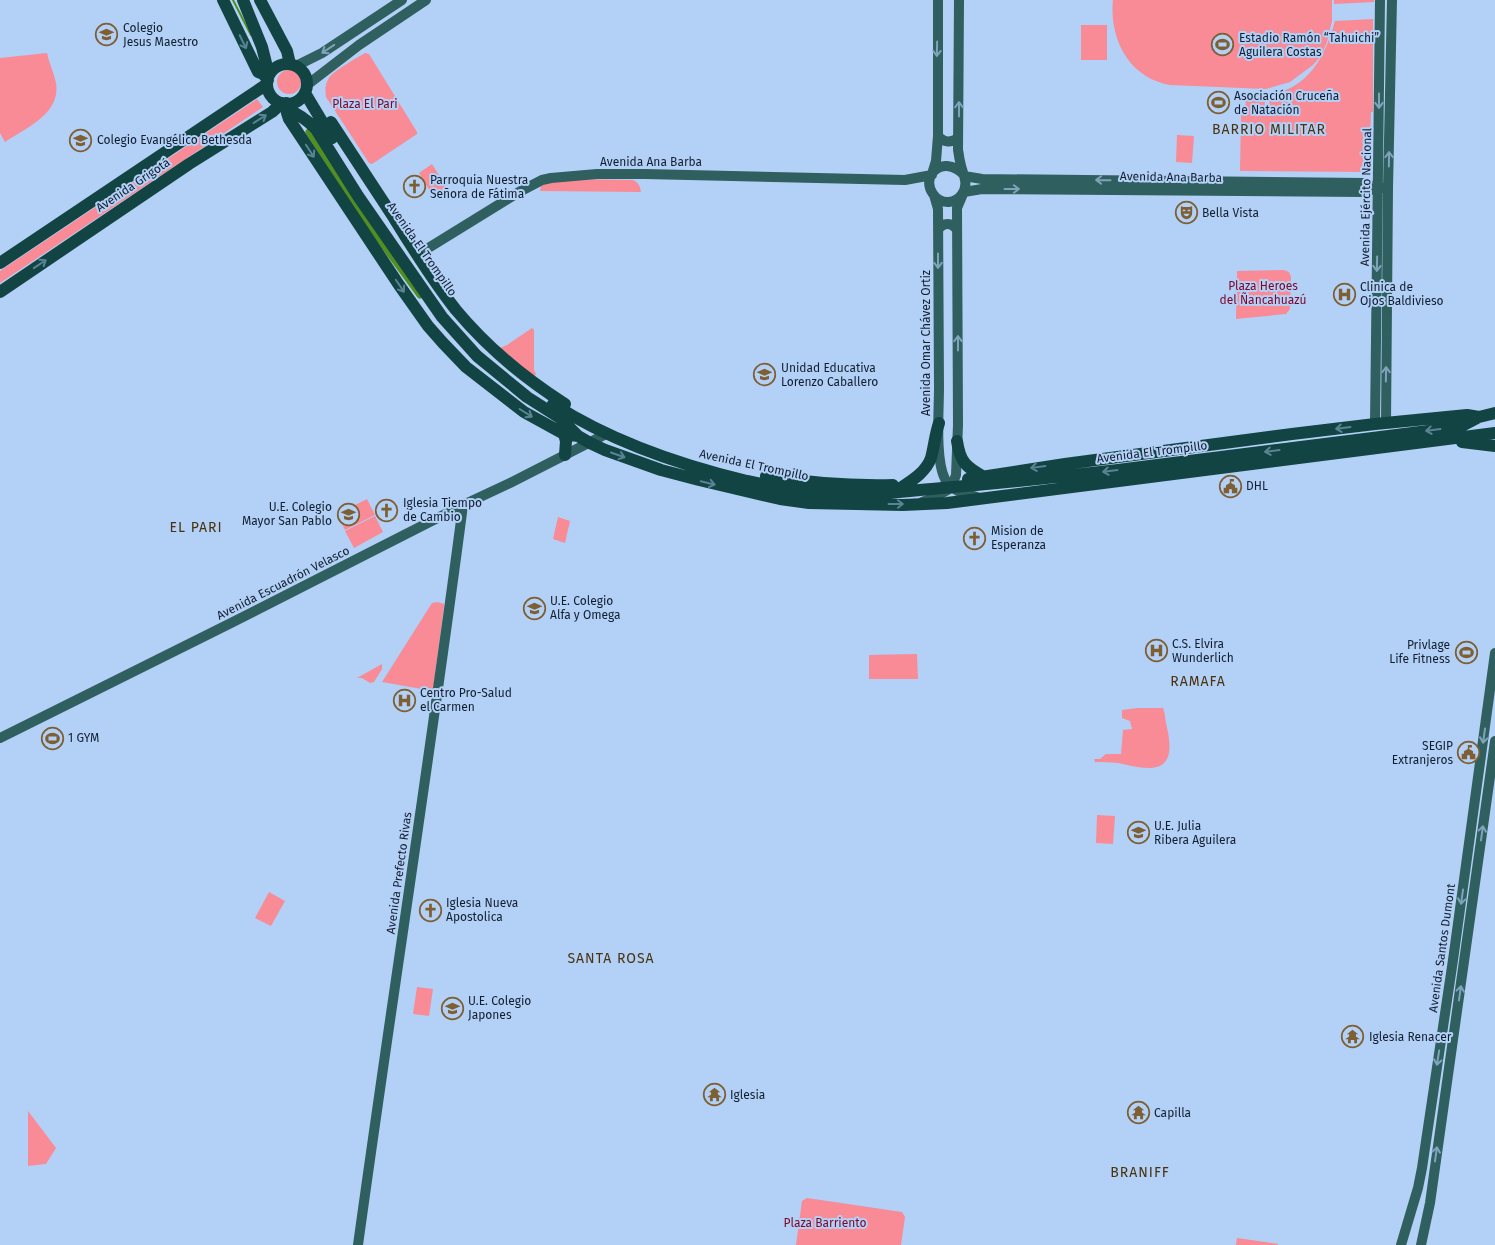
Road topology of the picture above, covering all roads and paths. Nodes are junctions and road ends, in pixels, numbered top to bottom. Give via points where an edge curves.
1 (223, 0) edge
2 (243, 0) edge
3 (252, 0) edge
4 (260, 0) edge
5 (402, 0) edge
6 (426, 0) edge
7 (938, 0) edge
8 (959, 0) edge
9 (1380, 0) edge
10 (1392, 0) edge
11 (390, 8) junction
12 (359, 45) junction
13 (292, 63) junction
14 (1379, 64) junction
15 (1391, 64) junction
16 (266, 79) junction
17 (306, 88) junction
18 (285, 105) junction
19 (938, 136) junction
20 (958, 138) junction
21 (932, 174) junction
22 (964, 176) junction
23 (905, 180) junction
24 (1181, 185) junction
25 (1383, 188) junction
26 (963, 193) junction
27 (933, 194) junction
28 (938, 230) junction
29 (957, 230) junction
30 (411, 252) junction
31 (0, 263) edge
32 (0, 292) edge
33 (470, 325) junction
34 (938, 339) junction
35 (483, 350) junction
36 (958, 374) junction
37 (483, 381) junction
38 (939, 388) junction
39 (527, 397) junction
40 (1495, 413) edge
41 (1479, 416) junction
42 (573, 417) junction
43 (958, 420) junction
44 (939, 423) junction
45 (1380, 423) junction
46 (1495, 432) edge
47 (564, 434) junction
48 (606, 434) junction
49 (578, 436) junction
50 (1445, 439) junction
51 (957, 441) junction
52 (590, 443) junction
53 (1495, 446) edge
54 (577, 449) junction
55 (1143, 454) junction
56 (565, 455) junction
57 (1201, 460) junction
58 (984, 477) junction
59 (951, 483) junction
60 (906, 485) junction
61 (893, 493) junction
62 (982, 499) junction
63 (917, 504) junction
64 (463, 505) junction
65 (1495, 653) edge
66 (0, 738) edge
67 (1495, 741) edge
68 (1418, 1188) junction
69 (1428, 1215) junction
70 (1409, 1222) junction
71 (358, 1245) edge
72 (1401, 1245) edge
73 (1419, 1245) edge

1 -> 16 main road via 258,72
2 - 16 main road via 262,47
3 - 13 main road via 272,41
4 - 13 main road
5 - 11 street
6 - 12 street
7 -> 19 street
20 -> 8 street
9 - 14 street, Avenida Ejército Nacional
10 - 15 street, Avenida Ejército Nacional
11 - 12 street via 394,15 392,18
11 -> 13 street via 322,53
12 - 17 street
13 - 16 main road via 275,68
13 - 17 main road via 304,74
14 - 15 street via 1385,60
14 -> 25 street, Avenida Ejército Nacional
25 -> 15 street, Avenida Ejército Nacional
16 - 18 main road via 272,96
16 - 31 main road, Avenida Grigotá
17 - 18 main road via 297,100
17 - 30 main road, Avenida El Trompillo via 399,226
17 - 30 main road, Avenida El Trompillo via 365,191
32 -> 18 main road, Avenida Grigotá via 189,164
18 -> 37 main road, Avenida El Trompillo via 289,119 428,326 466,368
18 - 39 main road, Avenida El Trompillo via 316,129 442,317 477,356
19 - 20 street via 948,142
19 - 21 street
20 - 22 street
21 - 22 street via 948,166
21 - 23 street, Avenida Ana Barba
21 - 27 street
24 -> 22 street, Avenida Ana Barba
22 - 26 street
23 - 27 street, Avenida Ana Barba
23 - 30 street, Avenida Ana Barba via 645,174 551,178 518,192
24 - 25 street, Avenida Ana Barba via 1363,192
26 -> 24 street, Avenida Ana Barba via 982,189
25 - 45 street, Avenida Ejército Nacional
26 - 27 street via 949,202
26 - 29 street via 958,208
27 - 28 street, Avenida Omar Chávez Ortiz via 938,208
28 - 29 street via 949,224
28 -> 34 street, Avenida Omar Chávez Ortiz
36 -> 29 street
30 - 33 main road, Avenida El Trompillo
30 - 35 main road, Avenida El Trompillo via 449,312
33 - 35 main road
33 - 60 main road, Avenida El Trompillo via 512,366 552,396 594,420 651,444 684,456 781,478 838,485
34 - 36 street via 941,373 951,378
34 - 38 street, Avenida Omar Chávez Ortiz
35 - 42 main road, Avenida El Trompillo via 509,374
36 - 43 street
37 - 39 main road
37 -> 47 main road, Avenida El Trompillo via 524,412
38 - 43 street via 947,384 954,388
38 - 44 street, Avenida Omar Chávez Ortiz
39 - 49 main road, Avenida El Trompillo via 560,418
40 - 41 main road, Avenida El Trompillo
41 - 45 main road, Avenida El Trompillo
41 -> 57 main road, Avenida El Trompillo via 1460,427
42 - 48 main road, Avenida El Trompillo
42 - 49 street
43 - 51 street
44 - 59 street, Avenida Omar Chávez Ortiz via 941,467
44 - 60 main road via 926,468
45 -> 55 main road, Avenida El Trompillo
46 - 50 main road, Avenida El Trompillo
47 - 49 main road, Avenida El Trompillo
47 - 56 main road
48 - 52 street, Avenida Escuadrón Velasco
48 - 61 main road, Avenida El Trompillo via 689,466 762,484 834,494
49 - 52 main road, Avenida El Trompillo
49 - 54 street
50 - 53 main road
50 - 62 main road, Avenida El Trompillo
51 - 58 main road via 966,466
51 - 59 street via 957,466
52 - 54 street, Avenida Escuadrón Velasco
52 -> 63 main road, Avenida El Trompillo via 660,470 780,499
54 - 56 street, Avenida Escuadrón Velasco
55 - 57 main road
55 -> 58 main road, Avenida El Trompillo
56 - 64 street, Avenida Escuadrón Velasco
57 -> 59 main road, Avenida El Trompillo via 997,484
58 - 59 main road, Avenida El Trompillo
59 - 60 main road, Avenida El Trompillo
59 - 61 main road, Avenida El Trompillo
59 - 62 street via 966,494
59 - 63 street via 939,495
60 - 61 main road
62 - 63 main road, Avenida El Trompillo
64 - 66 street, Avenida Escuadrón Velasco
64 - 71 street, Avenida Prefecto Rivas
65 -> 68 street, Avenida Santos Dumont
69 -> 67 street, Avenida Santos Dumont
68 - 69 street via 1417,1209 1420,1215
68 - 70 street, Avenida Santos Dumont
69 - 73 street, Avenida Santos Dumont
70 - 72 street, Avenida Santos Dumont
70 - 73 street via 1421,1223

